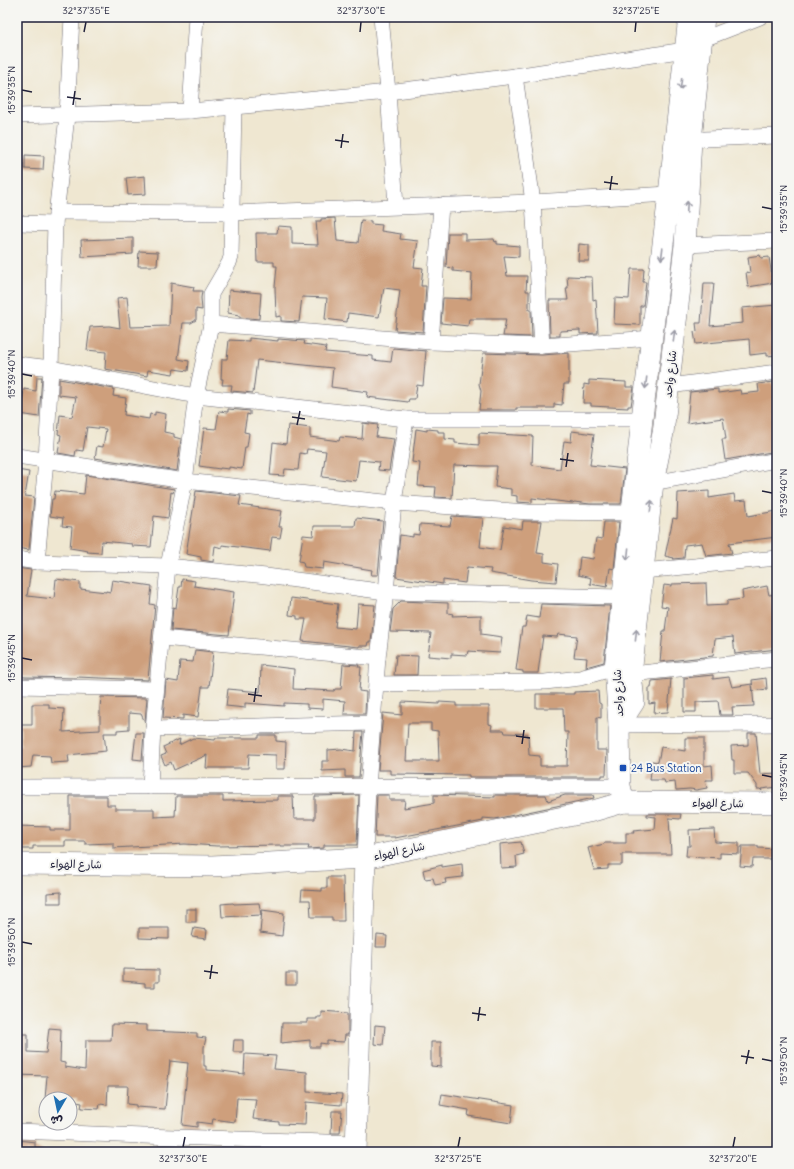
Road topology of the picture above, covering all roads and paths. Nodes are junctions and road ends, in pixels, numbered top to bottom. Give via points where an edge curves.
1 (72, 17) edge
2 (196, 17) edge
3 (381, 17) edge
4 (689, 17) edge
5 (704, 17) edge
6 (760, 17) edge
7 (693, 45) junction
8 (515, 76) junction
9 (388, 92) junction
10 (234, 107) junction
11 (190, 111) junction
12 (17, 116) edge
13 (67, 116) junction
14 (777, 136) edge
15 (683, 140) junction
16 (669, 194) junction
17 (533, 202) junction
18 (441, 205) junction
19 (396, 206) junction
20 (232, 213) junction
21 (56, 218) junction
22 (17, 223) edge
23 (777, 241) edge
24 (685, 245) junction
25 (211, 324) junction
26 (652, 338) junction
27 (431, 342) junction
28 (542, 346) junction
29 (17, 364) edge
30 (51, 368) junction
31 (777, 372) edge
32 (669, 386) junction
33 (196, 396) junction
34 (406, 419) junction
35 (642, 419) junction
36 (17, 456) edge
37 (46, 460) junction
38 (777, 460) edge
39 (185, 481) junction
40 (653, 483) junction
41 (394, 503) junction
42 (633, 513) junction
43 (777, 558) edge
44 (17, 559) edge
45 (37, 562) junction
46 (168, 566) junction
47 (643, 571) junction
48 (386, 592) junction
49 (623, 597) junction
50 (162, 638) junction
51 (378, 658) junction
52 (777, 658) edge
53 (623, 671) junction
54 (376, 684) junction
55 (17, 686) edge
56 (156, 689) junction
57 (372, 723) junction
58 (777, 724) edge
59 (620, 725) junction
60 (153, 729) junction
61 (17, 787) edge
62 (150, 787) junction
63 (368, 787) junction
64 (622, 794) junction
65 (777, 804) edge
66 (365, 858) junction
67 (17, 864) edge
68 (17, 1131) edge
69 (356, 1147) edge

1 - 13 street
2 - 11 street
3 - 9 street
4 - 7 street, شارع واحد
5 - 7 street, شارع واحد
6 - 7 street
7 - 8 street
7 - 15 street, شارع واحد
8 - 9 street
8 - 17 street
9 - 10 street
9 - 19 street
10 - 11 street
10 - 20 street
11 - 13 street
12 - 13 street
13 - 21 street
14 - 15 street
15 - 16 street, شارع واحد
24 -> 15 street, شارع واحد
16 - 17 street
16 -> 26 street, شارع واحد
17 - 18 street
17 - 28 street
18 - 19 street
18 - 27 street
19 - 20 street
20 - 21 street
20 - 25 street via 231,257 211,294
21 - 22 street
21 - 30 street
23 - 24 street
32 -> 24 street, شارع واحد
25 - 27 street
25 - 33 street
26 - 28 street
26 -> 35 street, شارع واحد
27 - 28 street
29 - 30 street
30 - 33 street
30 - 37 street
31 - 32 street
32 - 40 street, شارع واحد
33 - 34 street
33 - 39 street
34 - 35 street
34 - 41 street
35 - 42 street, شارع واحد
36 - 37 street
37 - 39 street
37 - 45 street
38 - 40 street
39 - 41 street
39 - 46 street
47 -> 40 street, شارع واحد
41 - 42 street via 528,512
41 - 48 street
42 -> 49 street, شارع واحد
43 - 47 street
44 - 45 street
45 - 46 street
46 - 48 street
46 - 50 street
53 -> 47 street, شارع واحد
48 - 49 street
48 - 51 street
49 - 53 street, شارع واحد
50 - 51 street
50 - 56 street
51 - 54 street
52 - 53 street
53 - 54 street via 546,682
53 - 59 street, شارع واحد via 634,702
54 - 57 street
55 - 56 street
56 - 60 street
57 - 60 street
57 - 63 street
58 - 59 street
59 - 64 street, شارع واحد
60 - 62 street
61 - 62 street
62 - 63 street
63 - 64 street
63 - 66 street
64 - 65 street, شارع الهواء
64 - 66 street, شارع الهواء via 592,811
66 - 67 street, شارع الهواء via 212,866
66 - 69 street
68 - 69 street

